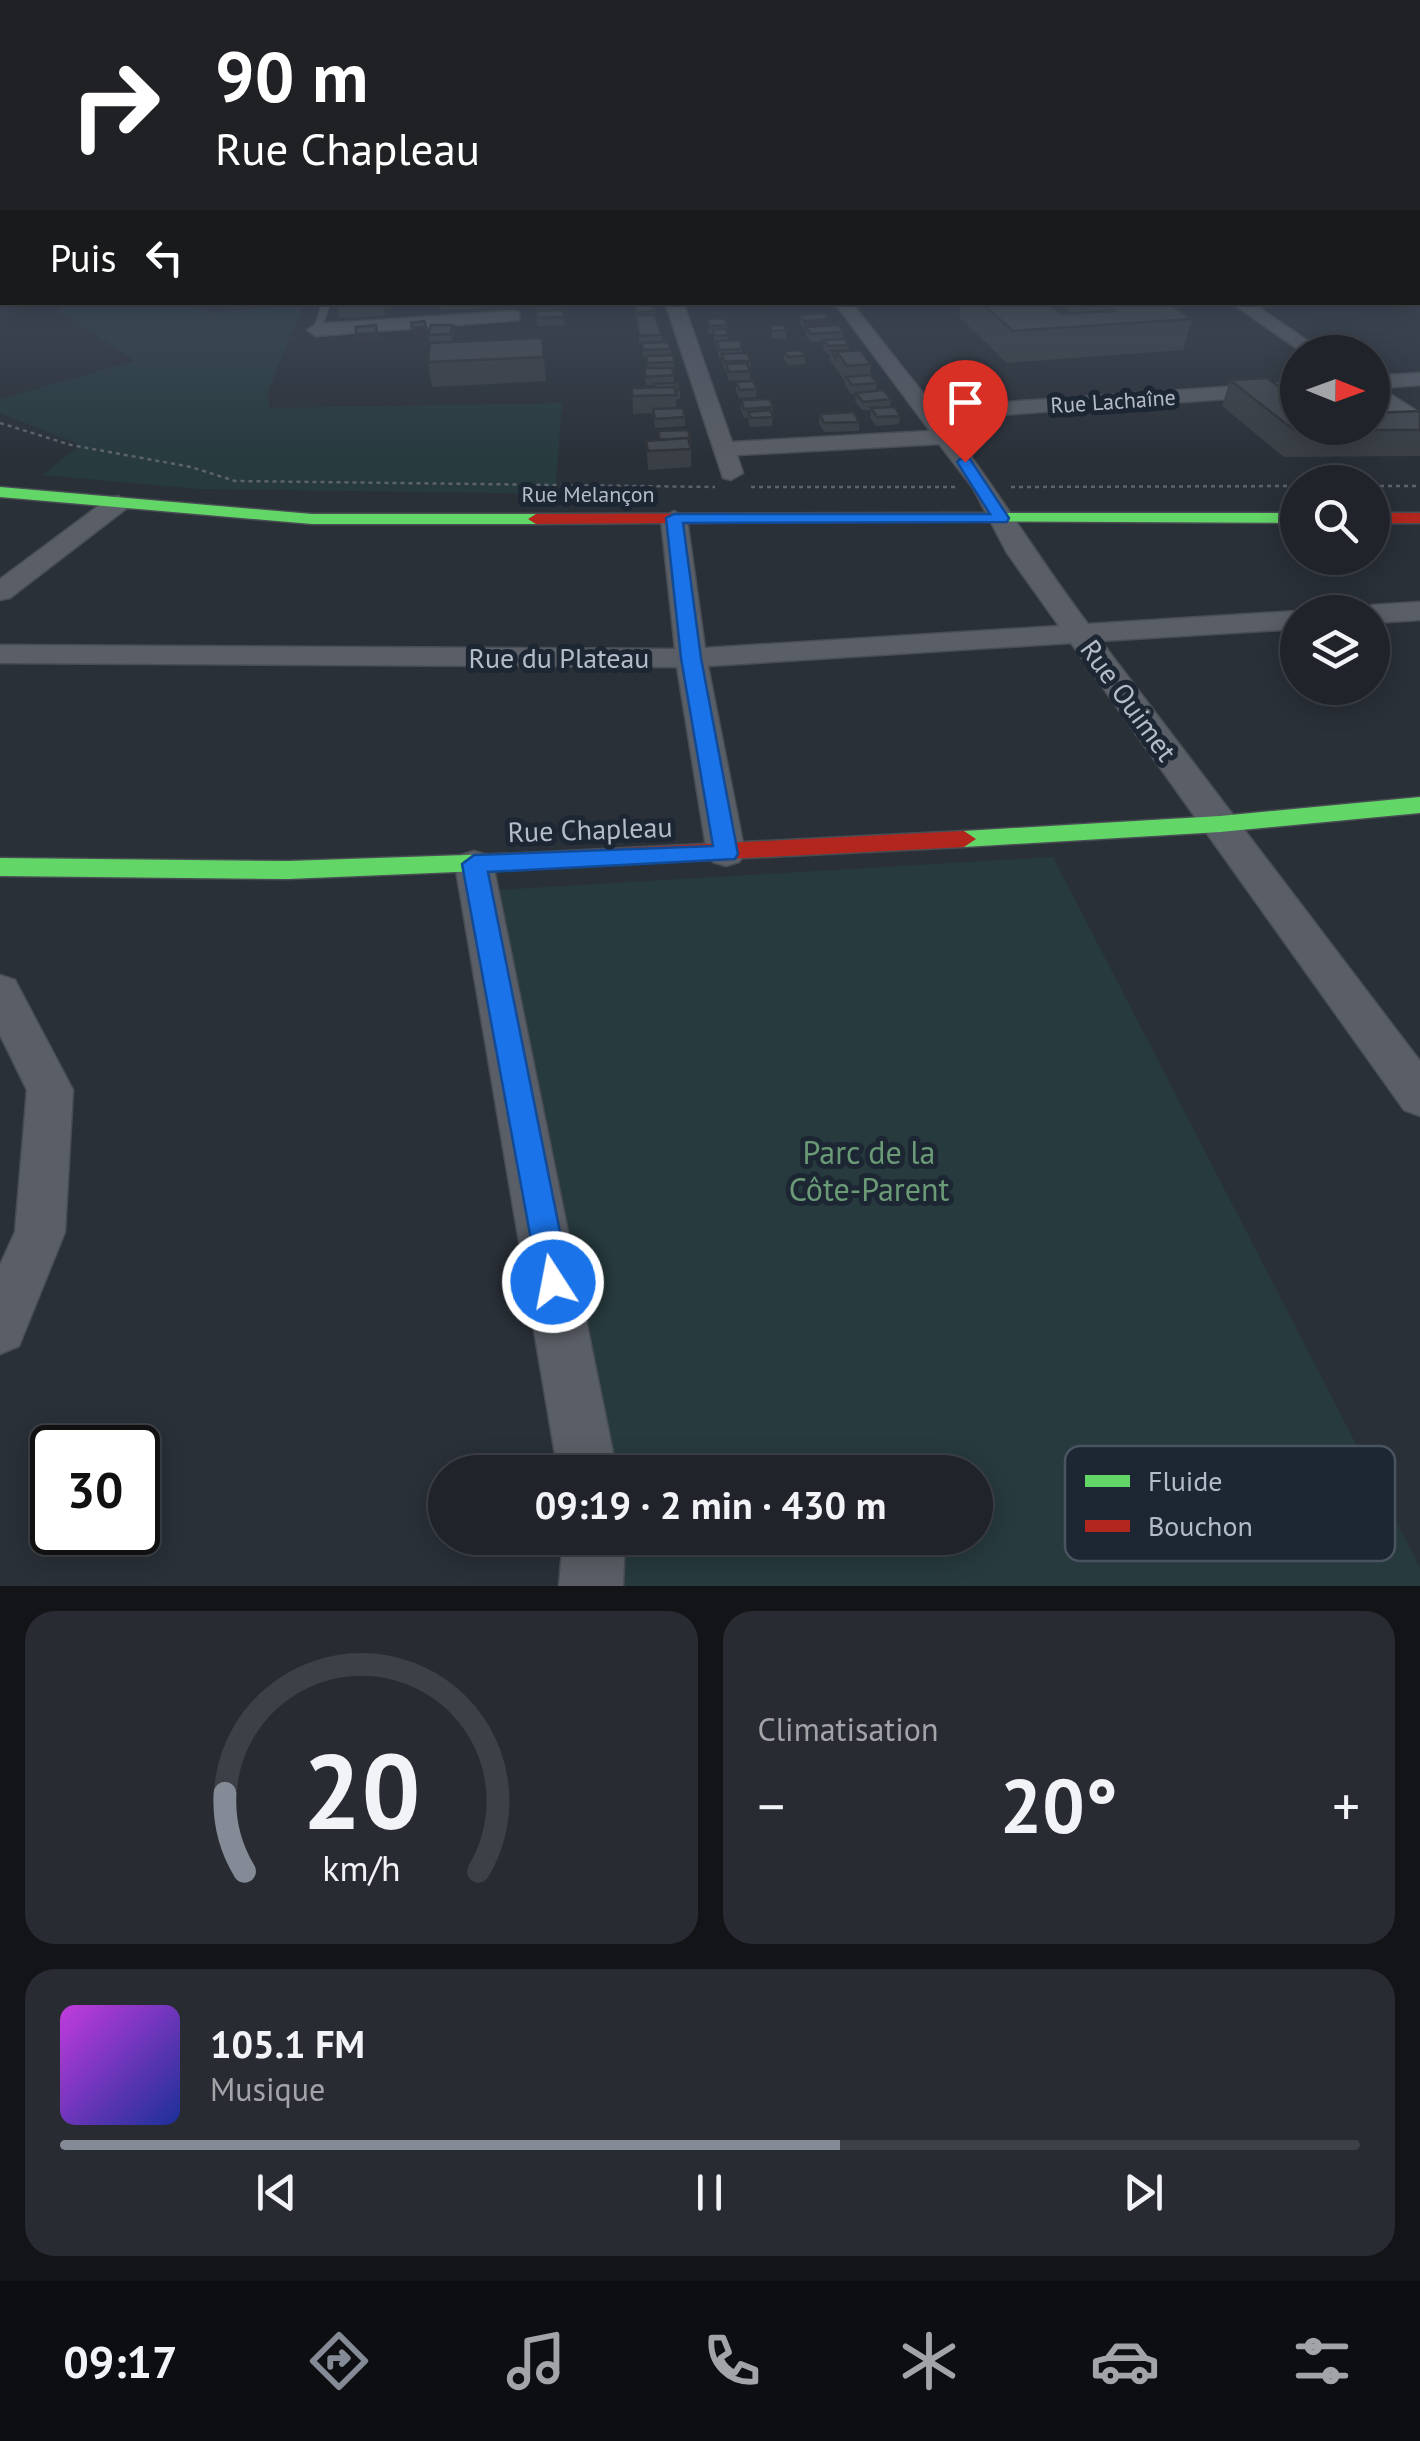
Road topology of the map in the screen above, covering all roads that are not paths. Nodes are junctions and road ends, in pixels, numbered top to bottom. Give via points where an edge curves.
1 (321, 315) edge
2 (678, 315) edge
3 (852, 315) edge
4 (1258, 315) edge
5 (513, 318) edge
6 (316, 330) joint
7 (1288, 335) edge
8 (1420, 379) edge
9 (1390, 381) edge
10 (1280, 390) edge
11 (1390, 404) edge
12 (1420, 423) edge
13 (937, 426) junction
14 (724, 448) junction
15 (726, 482) road end
16 (0, 492) edge
17 (118, 504) junction
18 (674, 518) junction
19 (1001, 518) junction
20 (1280, 518) edge
21 (1390, 518) edge
22 (1420, 518) edge
23 (0, 592) edge
24 (1420, 611) edge
25 (1390, 613) edge
26 (1280, 621) edge
27 (1081, 635) junction
28 (0, 654) edge
29 (691, 658) junction
30 (1420, 805) edge
31 (1220, 824) junction
32 (726, 854) junction
33 (474, 864) junction
34 (0, 867) edge
35 (0, 992) edge
36 (1420, 1096) edge
37 (0, 1326) edge
38 (585, 1455) edge
39 (593, 1555) edge
40 (590, 1586) edge

1 - 6 lane
2 - 14 street
3 - 13 street, Rue Ouimet
4 - 7 street
5 - 6 street
8 - 9 street
10 - 13 street, Rue Lachaîne
11 - 12 street
13 - 14 street, Rue Lachaîne
13 - 19 street, Rue Ouimet
14 - 15 street
16 - 17 street, Rue Melançon
17 - 18 street, Rue Melançon via 312,519
17 - 23 street
18 - 19 street, Rue Melançon
18 - 29 street
19 - 20 street, Rue Melançon
19 - 27 street, Rue Ouimet
21 - 22 street
24 - 25 street
26 - 27 street, Rue du Plateau
27 - 29 street, Rue du Plateau
27 - 31 street, Rue Ouimet
28 - 29 street, Rue du Plateau
29 - 32 street
30 - 31 street, Rue Chapleau
31 - 32 street, Rue Chapleau
31 - 36 street, Rue Ouimet
32 - 33 street, Rue Chapleau
33 - 34 street, Rue Chapleau
33 - 38 street
35 - 37 street via 50,1090 40,1232
39 - 40 street

